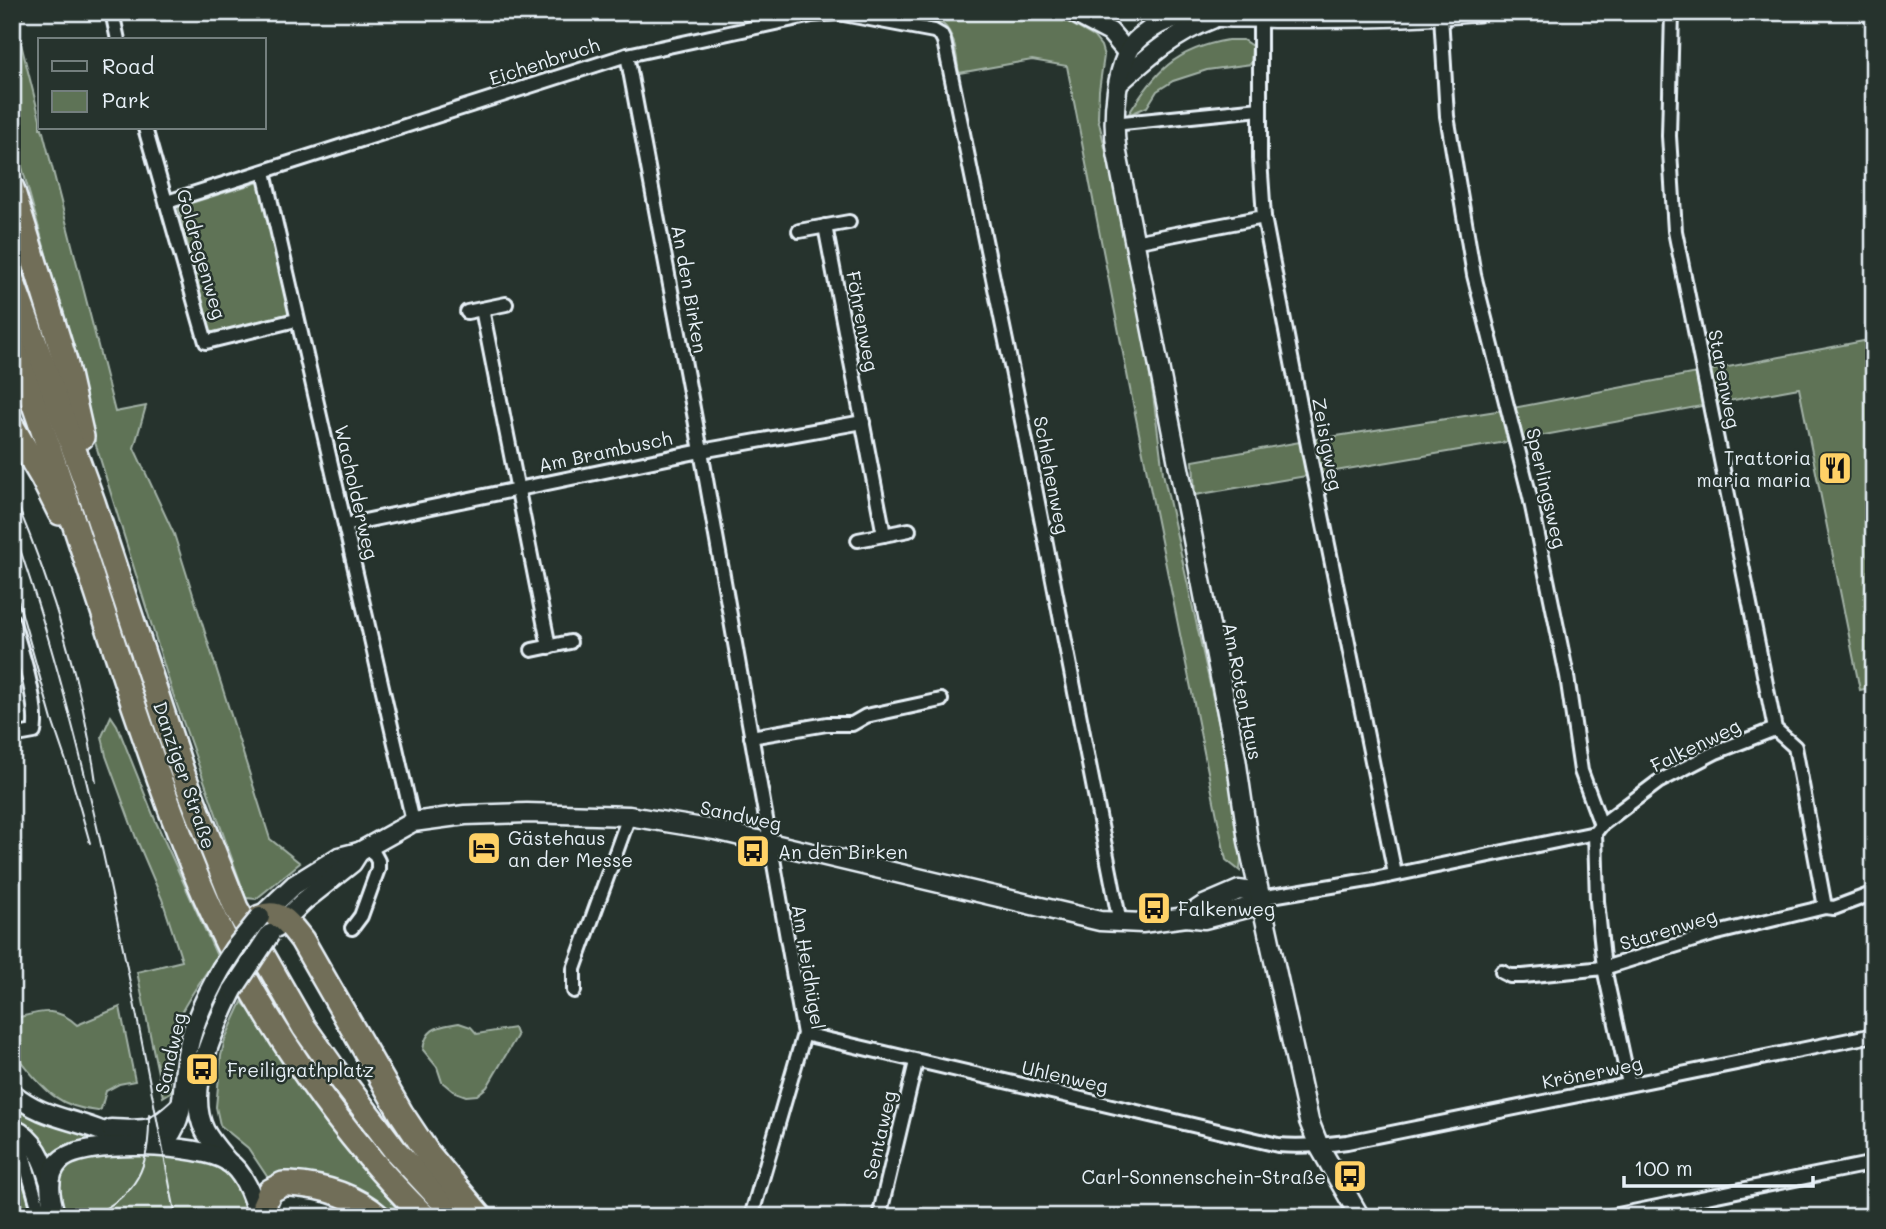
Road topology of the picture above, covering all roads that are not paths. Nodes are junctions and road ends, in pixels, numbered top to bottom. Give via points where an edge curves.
1 (112, 12) edge
2 (1072, 12) edge
3 (1478, 12) edge
4 (1672, 12) edge
5 (1441, 15) junction
6 (1217, 17) junction
7 (1260, 17) junction
8 (941, 35) joint
9 (118, 38) edge
10 (1126, 52) junction
11 (627, 55) junction
12 (1120, 82) junction
13 (1260, 109) junction
14 (1113, 124) junction
15 (146, 130) edge
16 (264, 172) junction
17 (12, 188) edge
18 (167, 202) junction
19 (1264, 217) junction
20 (849, 222) dead end
21 (825, 226) junction
22 (799, 231) dead end
23 (1134, 243) junction
24 (12, 280) edge
25 (506, 304) dead end
26 (482, 309) junction
27 (467, 312) dead end
28 (296, 320) junction
29 (12, 343) edge
30 (863, 422) junction
31 (12, 425) edge
32 (701, 451) junction
33 (518, 489) junction
34 (93, 502) junction
35 (345, 525) junction
36 (909, 530) dead end
37 (884, 535) junction
38 (858, 540) dead end
39 (85, 562) junction
40 (12, 620) edge
41 (570, 642) dead end
42 (549, 647) junction
43 (532, 650) dead end
44 (942, 701) dead end
45 (1775, 729) junction
46 (12, 736) edge
47 (751, 737) junction
48 (629, 816) junction
49 (413, 822) junction
50 (1598, 829) junction
51 (1248, 841) junction
52 (769, 842) junction
53 (364, 849) junction
54 (1395, 874) junction
55 (1239, 890) junction
56 (1874, 893) edge
57 (1261, 898) junction
58 (1825, 907) junction
59 (1186, 917) junction
60 (271, 923) junction
61 (1120, 923) junction
62 (352, 928) dead end
63 (1604, 968) junction
64 (1502, 972) dead end
65 (574, 991) dead end
66 (804, 1034) junction
67 (1874, 1035) edge
68 (916, 1062) junction
69 (1629, 1084) junction
70 (12, 1093) edge
71 (179, 1107) junction
72 (12, 1128) edge
73 (103, 1130) junction
74 (12, 1136) edge
75 (139, 1145) junction
76 (1319, 1146) junction
77 (228, 1162) junction
78 (1874, 1163) edge
79 (50, 1186) junction
80 (51, 1214) edge
81 (258, 1217) edge
82 (263, 1217) edge
83 (379, 1217) edge
84 (425, 1217) edge
85 (457, 1217) edge
86 (481, 1217) edge
87 (751, 1217) edge
88 (879, 1217) edge
89 (1360, 1217) edge
90 (1608, 1217) edge

1 - 9 street
2 - 10 street via 1110,32
3 - 5 street
4 - 45 street, Starenweg via 1669,136 1675,231
5 - 7 street
5 - 50 street, Sperlingsweg via 1447,116 1474,275 1530,497 1567,676 1581,771
6 - 7 street
6 - 10 street via 1195,15 1166,21
6 - 12 street via 1188,28 1155,50
7 - 13 street, Zeisigweg
8 - 11 street, Eichenbruch via 838,13 787,19
8 - 61 street, Schlehenweg
10 - 12 street, Am Roten Haus
11 - 16 street, Eichenbruch
11 - 32 street, An den Birken
12 - 14 street, Am Roten Haus
13 - 14 street
13 - 19 street, Zeisigweg
14 - 23 street, Am Roten Haus
15 - 18 street, Goldregenweg
16 - 18 street, Eichenbruch
16 - 28 street, Wacholderweg
17 - 34 highway via 65,361
18 - 28 street, Goldregenweg via 206,342
19 - 23 street
19 - 54 street, Zeisigweg
20 - 21 street
21 - 22 street
21 - 30 street, Föhrenweg
23 - 51 street, Am Roten Haus via 1236,758
24 - 34 highway, Danziger Straße
25 - 26 street
26 - 27 street
26 - 33 street, Am Brambusch
28 - 35 street, Wacholderweg
29 - 39 highway, Danziger Straße via 73,514
30 - 32 street
30 - 37 street, Föhrenweg
31 - 39 highway
32 - 33 street, Am Brambusch
32 - 47 street, An den Birken
33 - 35 street, Am Brambusch
33 - 42 street, Am Brambusch
34 - 85 highway, Danziger Straße via 183,774 236,908 304,1027 333,1068 396,1150
35 - 49 street, Wacholderweg
36 - 37 street
37 - 38 street
39 - 84 highway, Danziger Straße via 169,808 206,900 244,975 327,1101
40 - 46 street via 35,725 34,732
41 - 42 street
42 - 43 street
44 - 47 street via 866,716 852,724
45 - 50 street, Falkenweg via 1658,782
45 - 58 street via 1796,747
47 - 52 street, An den Birken
48 - 49 street, Sandweg via 527,813
48 - 52 street, Sandweg
48 - 65 street via 574,970
49 - 53 street, Sandweg
50 - 54 street, Falkenweg
50 - 63 street, Sperlingsweg via 1597,901
51 - 55 street
51 - 57 street, Am Roten Haus
52 - 61 street, Sandweg
52 - 66 street, Am Heidhügel
53 - 60 street, Sandweg
53 - 60 street, Sandweg via 294,885
53 - 62 street via 378,861 378,869
54 - 57 street, Falkenweg
55 - 57 street
55 - 59 street, Sandweg
56 - 58 street, Starenweg
57 - 59 street, Sandweg via 1204,919
57 - 76 street, Am Roten Haus via 1309,1121
58 - 63 street, Starenweg via 1713,934
59 - 61 street, Sandweg
60 - 71 street, Sandweg, bridge via 234,949 202,1006 192,1033
60 - 77 street, Sandweg, bridge via 212,1033 202,1069 199,1110 205,1130
60 - 86 highway via 302,940 401,1114
63 - 64 street via 1510,976
63 - 69 street, Sperlingsweg
66 - 68 street, Uhlenweg
66 - 87 street, Am Heidhügel
67 - 69 street, Krönerweg
68 - 76 street, Uhlenweg via 1278,1145
68 - 88 street, Sentaweg
69 - 76 street, Krönerweg
70 - 73 street via 51,1116
71 - 73 street via 149,1129
71 - 75 street, Sandweg via 180,1116 168,1138
72 - 79 street via 36,1147
73 - 75 street
74 - 80 street
75 - 77 street via 194,1151
75 - 79 street via 68,1155 52,1172
76 - 89 street, Am Roten Haus
77 - 81 street via 248,1187
78 - 90 street
79 - 80 street
82 - 83 highway via 270,1191 283,1184 333,1191

